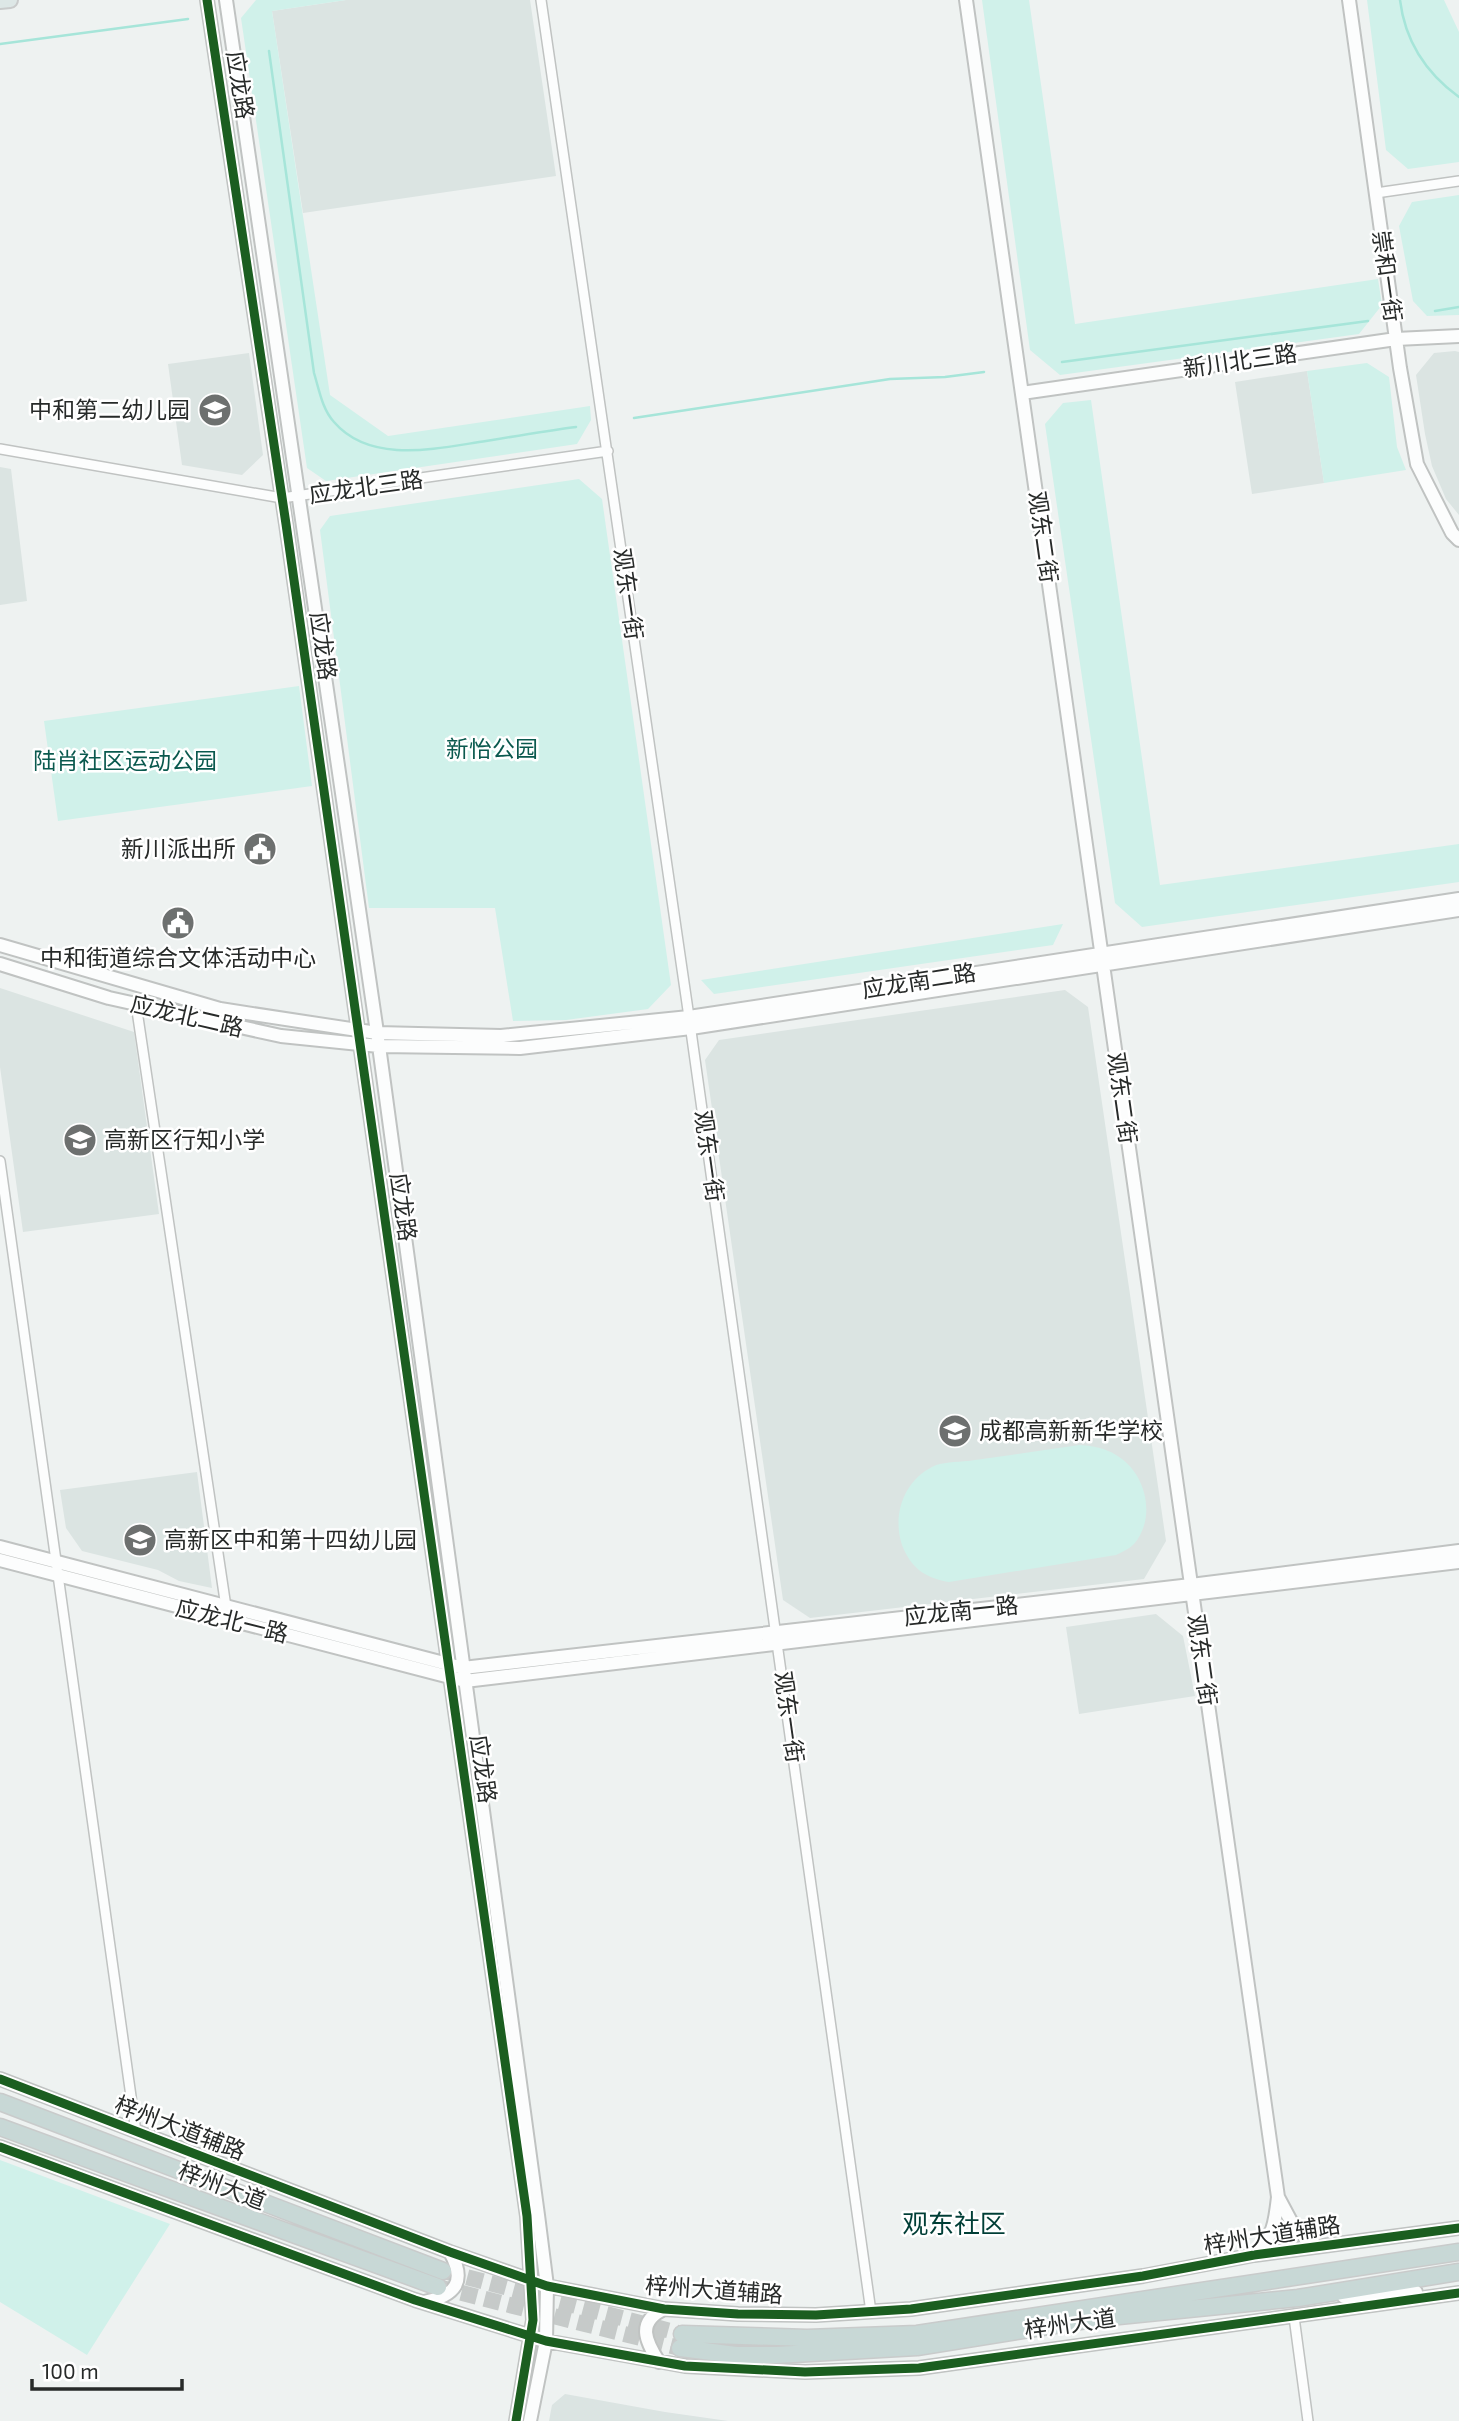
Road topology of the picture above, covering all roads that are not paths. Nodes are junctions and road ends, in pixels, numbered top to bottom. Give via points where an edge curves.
1 (10, 0) edge
2 (207, 0) edge
3 (226, 0) edge
4 (541, 0) edge
5 (967, 0) edge
6 (1349, 0) edge
7 (0, 1) edge
8 (1459, 181) edge
9 (1376, 193) junction
10 (1459, 335) edge
11 (1396, 339) junction
12 (1022, 393) junction
13 (0, 449) edge
14 (608, 451) junction
15 (299, 496) junction
16 (282, 498) junction
17 (1459, 540) edge
18 (1459, 899) edge
19 (1459, 910) edge
20 (0, 944) edge
21 (1102, 958) junction
22 (0, 964) edge
23 (136, 1004) junction
24 (690, 1022) junction
25 (359, 1030) junction
26 (378, 1040) junction
27 (361, 1044) junction
28 (0, 1161) edge
29 (0, 1547) edge
30 (1459, 1551) edge
31 (0, 1560) edge
32 (1459, 1562) edge
33 (58, 1569) junction
34 (1192, 1590) junction
35 (226, 1607) junction
36 (778, 1638) junction
37 (449, 1671) junction
38 (464, 1674) junction
39 (0, 2079) edge
40 (0, 2102) edge
41 (0, 2127) edge
42 (136, 2132) junction
43 (0, 2135) edge
44 (0, 2147) edge
45 (101, 2164) junction
46 (1278, 2197) junction
47 (1459, 2228) edge
48 (1317, 2246) junction
49 (450, 2252) junction
50 (1459, 2252) edge
51 (1254, 2255) junction
52 (443, 2271) tunnel mouth
53 (1459, 2272) edge
54 (532, 2280) junction
55 (547, 2286) junction
56 (438, 2287) tunnel mouth
57 (1459, 2290) edge
58 (1298, 2298) junction
59 (424, 2302) junction
60 (664, 2309) junction
61 (871, 2312) junction
62 (1294, 2317) junction
63 (531, 2336) junction
64 (546, 2341) junction
65 (659, 2362) junction
66 (516, 2421) edge
67 (530, 2421) edge
68 (1308, 2421) edge

1 - 7 main road
2 - 16 street, 应龙路
3 - 15 street, 应龙路
4 - 14 street, 观东一街
5 - 12 street, 观东二街
6 - 9 street, 崇和一街
8 - 9 street
9 - 11 street, 崇和一街
10 - 11 street, 新川北三路
11 - 12 street, 新川北三路
11 - 17 street, 崇和一街 via 1417,464
12 - 21 street, 观东二街
13 - 16 street, 应龙北三路
14 - 15 street, 应龙北三路
14 - 24 street, 观东一街
15 - 16 street, 应龙北三路
15 - 26 street, 应龙路
16 - 25 street, 应龙路
18 - 21 street, 应龙南二路
19 - 21 street, 应龙南二路
20 - 25 street, 应龙北二路 via 220,1009
21 - 24 street, 应龙南二路
21 - 34 street, 观东二街
22 - 23 street, 应龙北二路
23 - 27 street, 应龙北二路 via 281,1036
23 - 35 street
24 - 26 street, 应龙南二路 via 520,1048
24 - 36 street, 观东一街
25 - 26 street, 应龙北二路
25 - 27 street, 应龙路
26 - 27 street, 应龙北二路
26 - 38 street, 应龙路
27 - 37 street, 应龙路
28 - 33 street
29 - 33 street, 应龙北一路
30 - 34 street, 应龙南一路
31 - 33 street, 应龙北一路
32 - 34 street, 应龙南一路
33 - 35 street, 应龙北一路
33 - 37 street, 应龙北一路
33 - 42 street
34 - 36 street, 应龙南一路
34 - 46 street, 观东二街
35 - 37 street, 应龙北一路
36 - 38 street, 应龙南一路
36 - 61 street, 观东一街
37 - 38 street, 应龙北一路
37 - 54 street, 应龙路 via 527,2216
38 - 55 street, 应龙路
39 - 42 street, 梓州大道辅路
40 - 52 highway, 梓州大道
41 - 45 highway, 梓州大道
42 - 49 street, 梓州大道辅路
43 - 45 street
44 - 59 street
45 - 56 highway, 梓州大道
46 - 48 street, 观东二街 via 1294,2227
46 - 51 street, 观东二街 via 1273,2230
47 - 48 street, 梓州大道辅路
48 - 51 street, 梓州大道辅路
49 - 54 street, 梓州大道辅路
49 - 59 street via 457,2271 455,2287 447,2296
50 - 58 highway, 梓州大道 via 917,2334 681,2341 736,2355 917,2347 1099,2318
51 - 61 street, 梓州大道辅路 via 1143,2276
53 - 58 highway, 梓州大道
54 - 55 street, 梓州大道辅路
54 - 63 street, 应龙路
55 - 60 street, 梓州大道辅路
55 - 64 street, 应龙路
57 - 58 street
57 - 62 street
59 - 63 street
60 - 61 street, 梓州大道辅路 via 777,2315
60 - 65 street via 650,2318 646,2330 647,2344
62 - 65 street via 919,2368 751,2371
62 - 68 street
63 - 64 street
63 - 66 street, 应龙路
64 - 65 street
64 - 67 street, 应龙路

